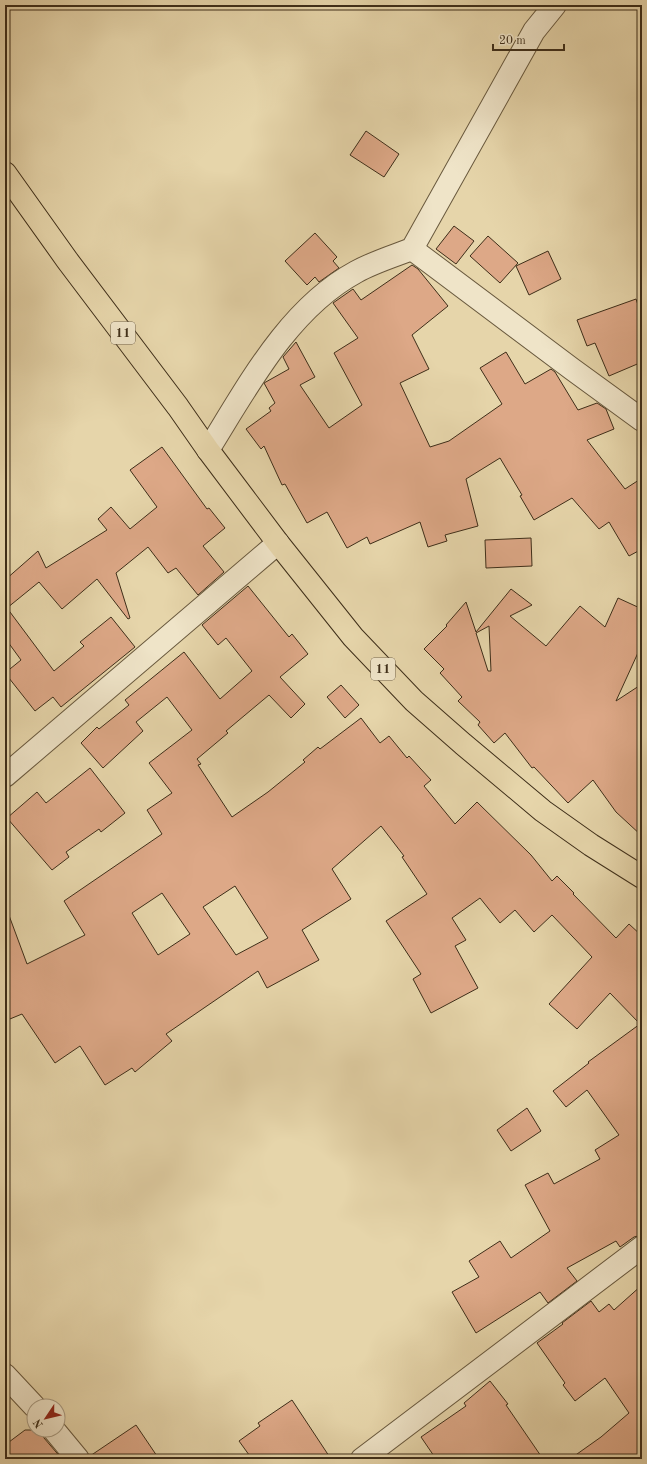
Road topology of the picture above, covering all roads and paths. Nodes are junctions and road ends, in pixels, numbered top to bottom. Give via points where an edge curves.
1 (555, 5) edge
2 (5, 173) edge
3 (412, 249) junction
4 (642, 420) edge
5 (208, 450) junction
6 (278, 543) junction
7 (5, 776) edge
8 (642, 877) edge
9 (642, 1248) edge
10 (5, 1374) edge
11 (27, 1398) edge
12 (61, 1438) edge
13 (78, 1459) edge
14 (362, 1459) edge

1 - 3 street via 534,31
2 - 5 highway, 11
3 - 4 street
3 - 5 street via 356,272 316,301 270,352
5 - 6 highway, 11
6 - 7 street
6 - 8 highway, 11 via 353,637 414,701 543,811
9 - 14 street
10 - 11 street
12 - 13 street

